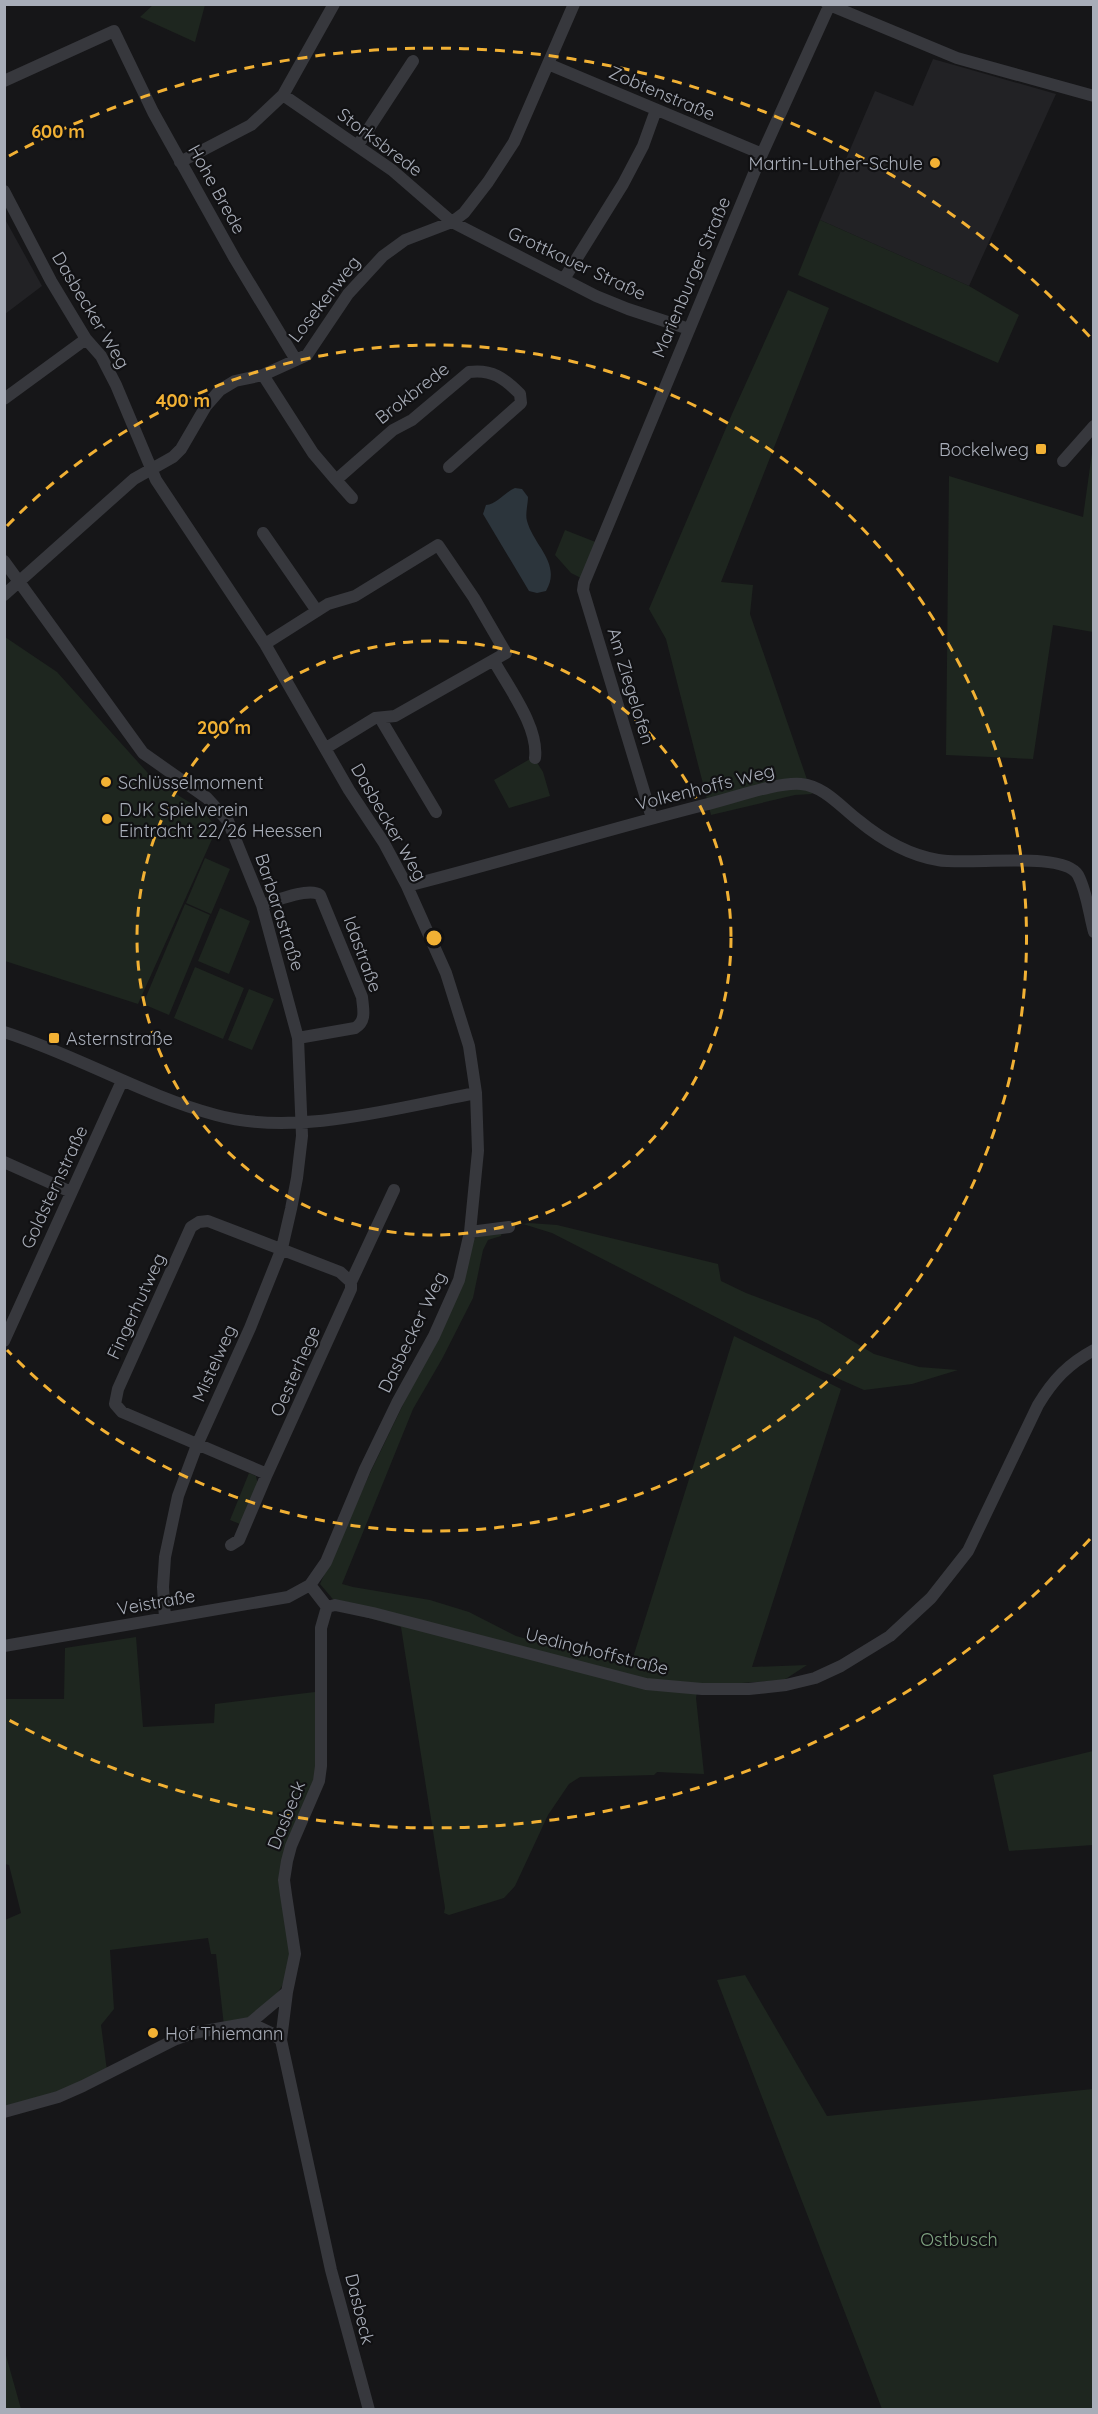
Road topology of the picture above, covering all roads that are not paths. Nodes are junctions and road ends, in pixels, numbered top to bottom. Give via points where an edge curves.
1 (334, 4) edge
2 (574, 4) edge
3 (829, 5) edge
4 (413, 61) dead end
5 (548, 64) junction
6 (4, 81) edge
7 (283, 95) junction
8 (1094, 96) edge
9 (656, 110) junction
10 (358, 145) junction
11 (762, 154) junction
12 (180, 162) junction
13 (4, 191) edge
14 (452, 222) junction
15 (564, 279) junction
16 (689, 329) junction
17 (86, 339) junction
18 (296, 360) junction
19 (263, 375) junction
20 (4, 399) edge
21 (1094, 426) edge
22 (1063, 461) dead end
23 (449, 467) dead end
24 (151, 470) junction
25 (336, 480) junction
26 (352, 498) dead end
27 (263, 533) dead end
28 (4, 561) edge
29 (591, 565) joint
30 (19, 580) junction
31 (4, 595) edge
32 (317, 611) junction
33 (265, 644) junction
34 (494, 661) junction
35 (380, 718) junction
36 (326, 748) junction
37 (535, 758) dead end
38 (436, 812) dead end
39 (652, 818) junction
40 (407, 886) junction
41 (262, 905) junction
42 (1094, 932) edge
43 (4, 1032) edge
44 (298, 1038) junction
45 (122, 1081) junction
46 (476, 1093) junction
47 (302, 1122) junction
48 (4, 1162) edge
49 (394, 1190) dead end
50 (71, 1192) junction
51 (508, 1227) dead end
52 (471, 1232) junction
53 (282, 1248) junction
54 (351, 1282) junction
55 (4, 1341) edge
56 (1094, 1350) edge
57 (197, 1445) junction
58 (267, 1474) junction
59 (231, 1545) dead end
60 (310, 1585) junction
61 (327, 1607) junction
62 (165, 1618) junction
63 (4, 1646) edge
64 (287, 1992) junction
65 (250, 2023) junction
66 (280, 2040) junction
67 (4, 2112) edge
68 (369, 2409) edge

1 - 7 street
2 - 5 street, Losekenweg
3 - 8 street via 957,57
3 - 11 street, Marienburger Straße
4 - 10 street
5 - 9 street, Zobtenstraße
5 - 14 street, Losekenweg via 514,142 483,189
6 - 12 street, Hohe Brede via 114,31
7 - 10 street, Storksbrede
7 - 12 street via 251,125
9 - 11 street, Zobtenstraße
9 - 15 street via 623,184
10 - 14 street, Storksbrede
11 - 16 street, Marienburger Straße
12 - 18 street, Hohe Brede
13 - 17 street, Dasbecker Weg
14 - 15 street, Grottkauer Straße
14 - 18 street, Losekenweg via 405,240 383,256 348,294 308,355
15 - 16 street, Grottkauer Straße via 628,309
16 - 29 street, Marienburger Straße
17 - 20 street
17 - 24 street, Dasbecker Weg via 101,356 116,385
18 - 19 street, Losekenweg
19 - 24 street, Losekenweg via 235,381 220,390 181,449
19 - 25 street via 313,453
21 - 22 street
23 - 25 street, Brokbrede via 521,403 520,394 499,375 480,370 469,372
24 - 30 street, Losekenweg via 134,479
24 - 33 street, Dasbecker Weg
25 - 26 street
27 - 32 street
28 - 30 street, Barbarastraße
29 - 39 street, Am Ziegelofen via 583,590
30 - 31 street, Losekenweg
30 - 41 street, Barbarastraße via 143,753 207,798 228,821
32 - 33 street
32 - 34 street via 355,596 438,545 506,653
33 - 36 street, Dasbecker Weg
34 - 35 street via 395,716
34 - 37 street via 529,724 536,744
35 - 36 street
35 - 38 street
36 - 40 street, Dasbecker Weg
39 - 40 street, Volkenhoffs Weg
39 - 42 street, Volkenhoffs Weg via 789,784 810,786 881,836 923,858 1048,861 1069,866 1077,875
40 - 46 street, Dasbecker Weg via 449,982 469,1047
41 - 44 street, Barbarastraße
41 - 44 street, Idastraße via 306,892 320,895 362,997 364,1015 360,1025
43 - 45 street
44 - 47 street, Barbarastraße
45 - 47 street via 218,1116
45 - 50 street, Goldsternstraße
46 - 47 street via 357,1116
46 - 52 street, Dasbecker Weg via 478,1151
47 - 53 street, Mistelweg via 297,1178
48 - 50 street
49 - 54 street, Oesterhege
50 - 55 street, Goldsternstraße
51 - 52 street
52 - 60 street, Dasbecker Weg via 450,1300 365,1469 326,1562
53 - 54 street via 340,1272
53 - 57 street, Mistelweg
53 - 57 street, Fingerhutweg via 208,1221 191,1227 118,1389 114,1399 117,1409
54 - 58 street, Oesterhege
56 - 61 street, Uedinghoffstraße via 1070,1364 1051,1383 968,1551 931,1598 890,1636 815,1678 749,1689 646,1684 373,1613 335,1605
57 - 58 street
57 - 62 street, Mistelweg via 180,1491 167,1545
58 - 59 street, Oesterhege via 239,1539
60 - 61 street
60 - 62 street, Veistraße via 288,1598
61 - 64 street, Dasbeck via 321,1628 319,1781 291,1846 284,1880 296,1954
62 - 63 street, Veistraße
64 - 65 street
64 - 66 street, Dasbeck
65 - 66 street
65 - 67 street via 176,2038 58,2097
66 - 68 street, Dasbeck via 331,2270

